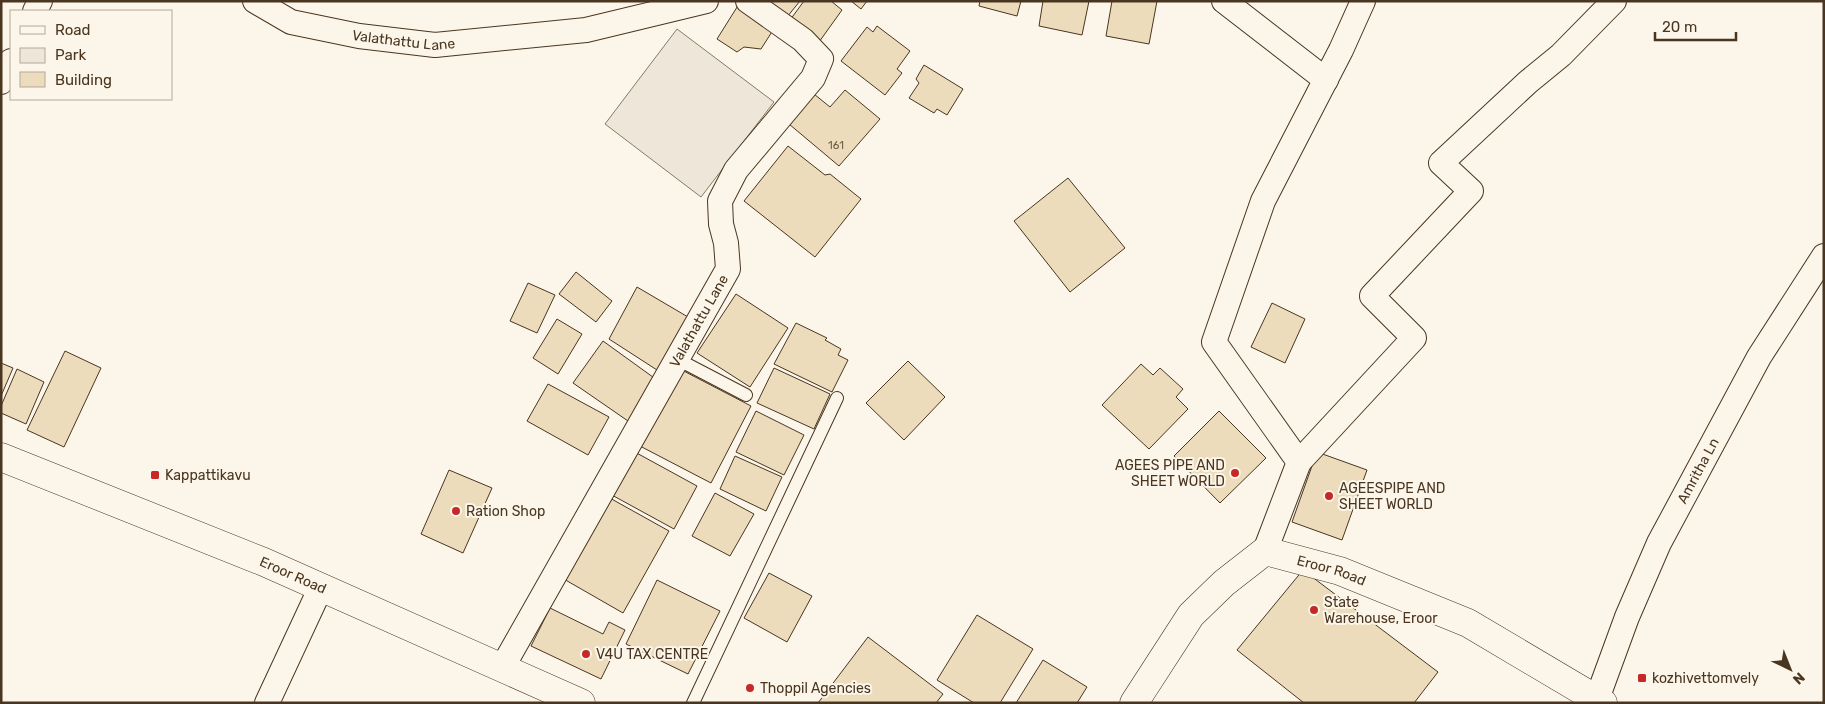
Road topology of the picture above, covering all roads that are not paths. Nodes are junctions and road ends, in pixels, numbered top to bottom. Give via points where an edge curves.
1 (255, 1) edge
2 (706, 1) edge
3 (748, 1) edge
4 (1224, 1) edge
5 (1363, 1) edge
6 (1614, 1) edge
7 (10, 63) edge
8 (1326, 80) junction
9 (1, 82) edge
10 (1824, 256) edge
11 (677, 359) junction
12 (746, 395) dead end
13 (836, 398) dead end
14 (1, 457) edge
15 (1299, 462) junction
16 (1265, 551) junction
17 (320, 588) junction
18 (502, 668) junction
19 (1600, 701) edge
20 (267, 703) edge
21 (581, 703) edge
22 (693, 703) edge
23 (1134, 703) edge

1 - 2 street, Valathattu Lane via 291,22 359,36 435,45 586,30
3 - 11 street, Valathattu Lane via 803,40 821,59 813,78 736,170 720,201 728,269
4 - 8 street
5 - 8 street
6 - 15 street via 1561,55 1441,163 1471,191 1372,296 1414,338
7 - 9 street
8 - 15 street via 1263,201 1214,342
10 - 19 street, Amritha Ln via 1759,357 1658,543 1627,617
11 - 12 lane
11 - 18 street, Valathattu Lane
13 - 22 lane
14 - 17 main road, Eroor Road via 264,562
15 - 16 street
16 - 19 main road, Eroor Road via 1340,571 1468,622
16 - 23 main road via 1224,583 1191,615
17 - 18 main road, Eroor Road
17 - 20 street
18 - 21 main road, Eroor Road

